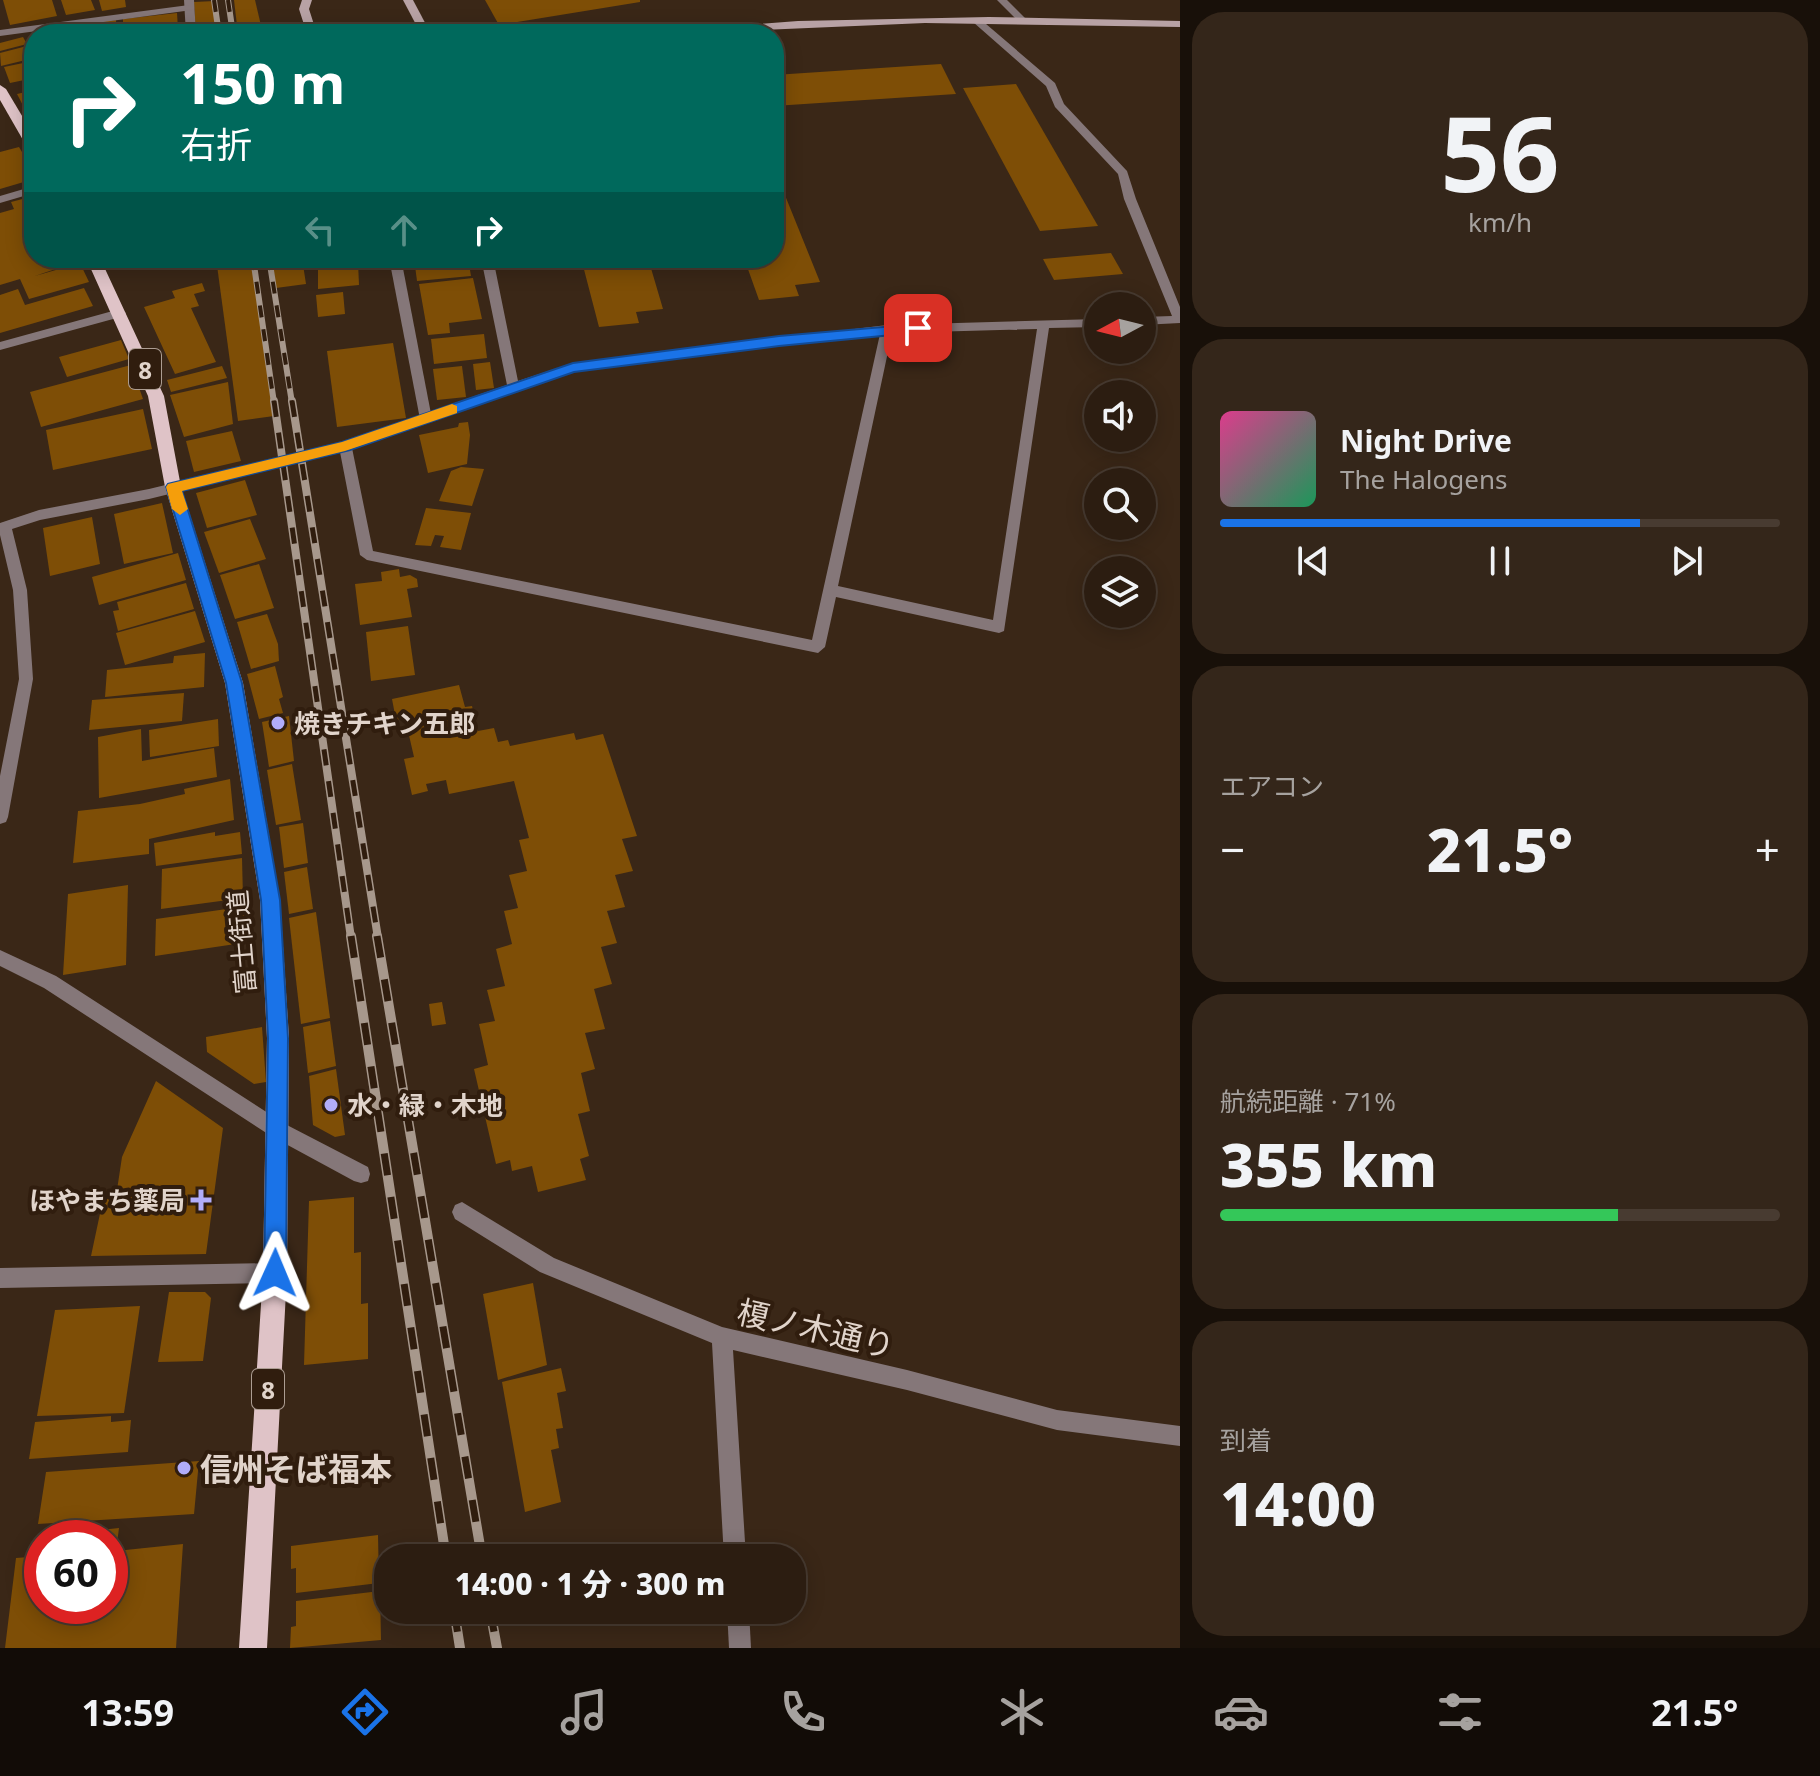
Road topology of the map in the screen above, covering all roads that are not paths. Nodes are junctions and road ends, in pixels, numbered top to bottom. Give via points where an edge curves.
1 (307, 0) edge
2 (408, 0) edge
3 (1002, 0) edge
4 (189, 4) edge
5 (976, 20) junction
6 (1023, 21) junction
7 (59, 24) edge
8 (190, 24) edge
9 (309, 24) edge
10 (421, 24) edge
11 (1180, 24) edge
12 (784, 25) edge
13 (24, 29) edge
14 (0, 33) edge
15 (0, 89) edge
16 (24, 130) edge
17 (24, 192) edge
18 (0, 200) edge
19 (98, 268) edge
20 (397, 268) edge
21 (489, 268) edge
22 (120, 313) junction
23 (1179, 319) edge
24 (1156, 320) edge
25 (1084, 324) edge
26 (1043, 326) junction
27 (887, 329) junction
28 (0, 346) edge
29 (513, 386) junction
30 (426, 419) junction
31 (345, 446) junction
32 (173, 487) junction
33 (2, 527) edge
34 (830, 590) junction
35 (0, 817) edge
36 (0, 958) edge
37 (278, 1130) junction
38 (361, 1174) dead end
39 (462, 1212) dead end
40 (275, 1273) junction
41 (0, 1278) edge
42 (722, 1337) junction
43 (1180, 1436) edge
44 (734, 1544) edge
45 (739, 1624) edge
46 (253, 1648) edge
47 (740, 1648) edge

1 - 9 street
2 - 10 street
3 - 6 street
4 - 7 street
4 - 8 street
5 - 6 street
5 - 12 street
5 - 23 street via 1051,85 1059,105 1123,173
6 - 11 street
13 - 14 street
15 - 16 main road
17 - 18 street
19 - 22 main road, 富士街道 / 8
20 - 30 street
21 - 29 street
22 - 28 street
22 - 32 main road, 富士街道 / 8 via 156,396
23 - 24 street
25 - 26 street
26 - 27 street
26 - 34 street via 999,627
27 - 29 street via 573,367
27 - 34 street
29 - 30 street
30 - 31 street
31 - 32 street
31 - 34 street via 367,555 818,647
32 - 33 street
32 - 37 main road, 富士街道 / 8 via 234,683 270,900
33 - 35 street via 20,590 26,679
36 - 37 street via 50,982
37 - 38 street
37 - 40 main road, 富士街道 / 8
39 - 42 street, 榎ノ木通り via 547,1265
40 - 41 street
40 - 46 main road, 富士街道 / 8
42 - 43 street, 榎ノ木通り via 1057,1420
42 - 44 street
45 - 47 street

